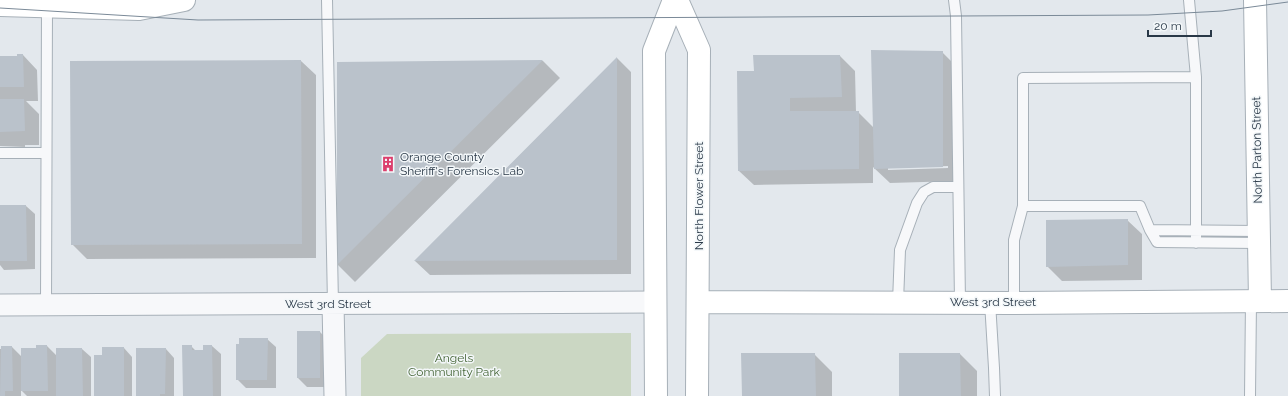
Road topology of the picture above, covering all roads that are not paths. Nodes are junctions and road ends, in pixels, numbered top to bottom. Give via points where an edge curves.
1 (184, 0) edge
2 (327, 0) edge
3 (674, 0) edge
4 (677, 0) edge
5 (954, 0) edge
6 (1189, 0) edge
7 (1255, 0) edge
8 (0, 6) edge
9 (47, 7) junction
10 (1196, 77) junction
11 (0, 153) edge
12 (46, 153) junction
13 (958, 186) junction
14 (1023, 206) junction
15 (1150, 230) junction
16 (1196, 230) junction
17 (1258, 237) junction
18 (1196, 243) junction
19 (1255, 301) junction
20 (1288, 301) edge
21 (655, 302) junction
22 (698, 302) junction
23 (898, 302) junction
24 (960, 302) junction
25 (990, 302) junction
26 (1014, 303) junction
27 (332, 304) junction
28 (0, 305) edge
29 (46, 305) junction
30 (335, 396) edge
31 (656, 396) edge
32 (697, 396) edge
33 (995, 396) edge
34 (1250, 396) edge

1 - 9 main road via 139,9
2 - 27 lane
3 - 21 main road via 654,51
4 - 22 main road, North Flower Street via 699,50
5 - 13 lane
6 - 10 lane
7 - 17 main road, North Parton Street
8 - 9 main road
9 - 12 lane
10 - 14 lane via 1022,78
10 - 16 lane
11 - 12 lane
12 - 29 lane
13 - 23 lane via 933,187 924,192 917,203 900,250
13 - 24 lane
14 - 15 lane via 1140,206
14 - 26 lane via 1014,240
15 - 16 lane
15 - 18 lane via 1157,242
16 - 17 lane
16 - 18 lane
17 - 18 lane
17 - 19 main road, North Parton Street
19 - 20 main road, West 3rd Street
19 - 26 main road, West 3rd Street
19 - 34 lane
21 - 27 street, West 3rd Street
21 - 31 main road
22 - 23 main road, West 3rd Street
22 - 32 main road, North Flower Street
23 - 24 main road, West 3rd Street
24 - 25 main road, West 3rd Street
25 - 26 main road, West 3rd Street
25 - 33 lane
27 - 29 street, West 3rd Street
27 - 30 street
28 - 29 street, West 3rd Street

